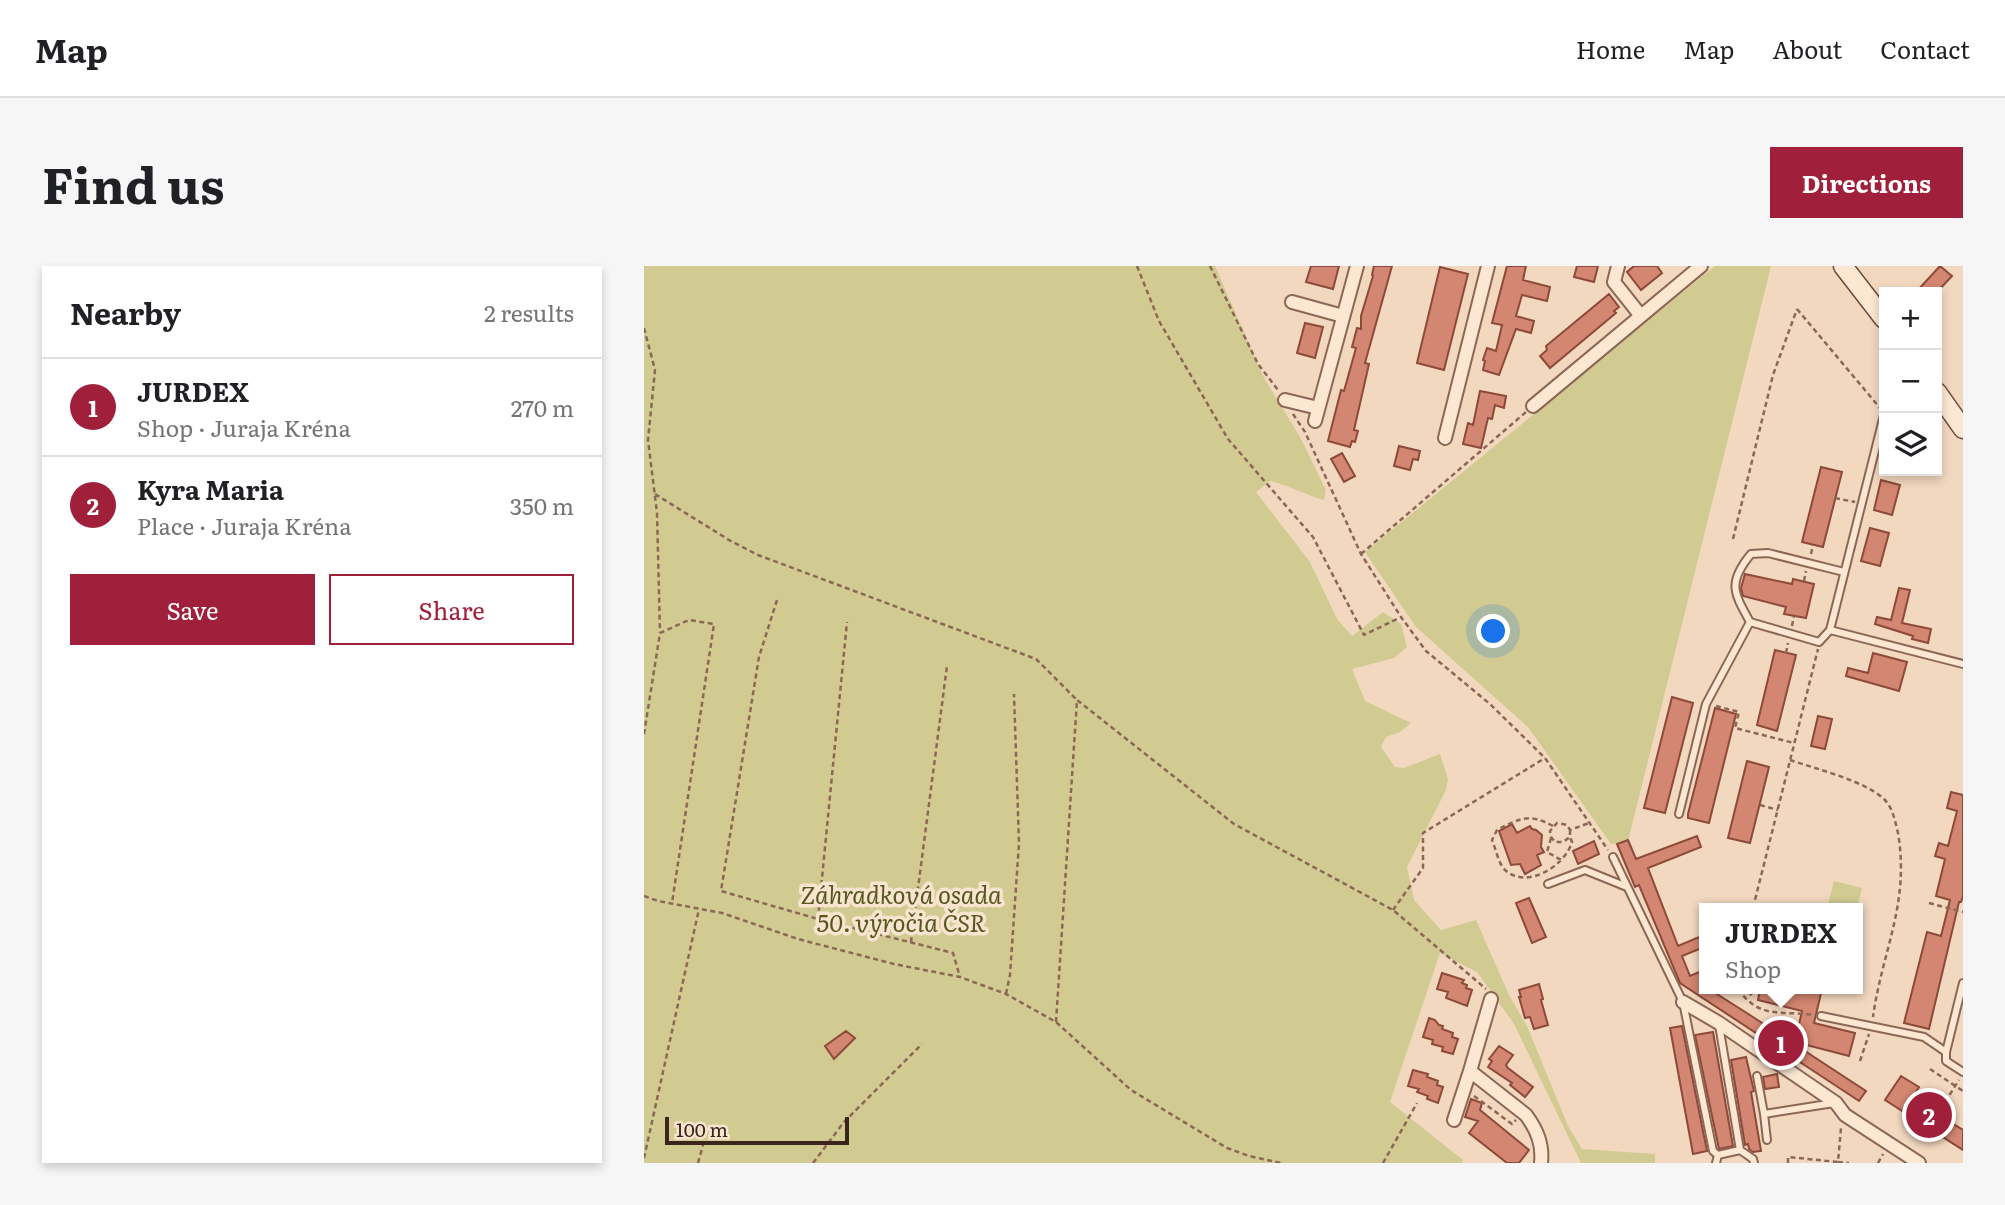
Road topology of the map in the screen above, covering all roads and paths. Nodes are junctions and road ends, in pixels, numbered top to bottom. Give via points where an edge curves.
1 (1137, 266) edge
2 (1210, 266) edge
3 (1357, 266) edge
4 (1488, 266) edge
5 (1618, 266) edge
6 (1701, 266) edge
7 (1843, 266) edge
8 (1292, 302) dead end
9 (1879, 313) edge
10 (1343, 316) junction
11 (1641, 316) junction
12 (644, 328) edge
13 (1942, 399) edge
14 (1285, 400) junction
15 (1532, 407) joint
16 (1883, 413) edge
17 (1963, 429) edge
18 (1879, 433) edge
19 (1445, 438) dead end
20 (655, 494) junction
21 (1835, 498) dead end
22 (1861, 503) junction
23 (1733, 539) dead end
24 (1361, 554) junction
25 (1844, 572) junction
26 (777, 600) dead end
27 (1401, 617) junction
28 (848, 622) dead end
29 (1750, 622) junction
30 (1830, 630) junction
31 (660, 633) junction
32 (1819, 642) junction
33 (1963, 664) edge
34 (947, 666) dead end
35 (1014, 694) dead end
36 (1077, 700) junction
37 (1706, 704) junction
38 (644, 734) edge
39 (1794, 743) junction
40 (1545, 758) junction
41 (1790, 760) junction
42 (1760, 805) dead end
43 (1778, 810) junction
44 (1679, 814) dead end
45 (1589, 823) junction
46 (1553, 826) junction
47 (1570, 830) junction
48 (1570, 837) junction
49 (1551, 838) junction
50 (1613, 857) joint
51 (1561, 860) junction
52 (1548, 884) dead end
53 (1627, 887) junction
54 (644, 896) edge
55 (671, 903) junction
56 (1754, 903) edge
57 (1929, 903) dead end
58 (699, 909) junction
59 (1392, 910) junction
60 (1963, 912) edge
61 (818, 919) junction
62 (911, 942) junction
63 (960, 977) junction
64 (1963, 983) edge
65 (1006, 994) junction
66 (1743, 994) edge
67 (1491, 999) joint
68 (1683, 1002) junction
69 (1821, 1016) joint
70 (1056, 1022) junction
71 (1719, 1023) junction
72 (1871, 1026) junction
73 (922, 1044) dead end
74 (1946, 1052) junction
75 (1860, 1061) dead end
76 (1930, 1069) dead end
77 (1470, 1071) junction
78 (1963, 1073) edge
79 (1757, 1076) dead end
80 (1955, 1086) junction
81 (1963, 1091) edge
82 (1463, 1092) junction
83 (1945, 1102) dead end
84 (1417, 1103) dead end
85 (1836, 1103) junction
86 (1764, 1114) junction
87 (1454, 1120) dead end
88 (1512, 1124) dead end
89 (1841, 1125) dead end
90 (1768, 1140) dead end
91 (703, 1145) dead end
92 (1740, 1150) junction
93 (1884, 1153) dead end
94 (1718, 1155) junction
95 (644, 1158) edge
96 (1838, 1162) edge
97 (698, 1163) edge
98 (813, 1163) edge
99 (1281, 1163) edge
100 (1382, 1163) edge
101 (1541, 1163) edge
102 (1716, 1163) edge
103 (1754, 1163) edge
104 (1787, 1163) edge
105 (1849, 1163) edge
106 (1878, 1163) edge
107 (1919, 1163) edge

1 - 27 path via 1159,321 1228,439 1313,537 1364,635
2 - 14 path via 1258,363
3 - 10 street
4 - 19 street
5 - 11 street via 1614,282
6 - 11 street
7 - 9 street
8 - 10 street
10 - 14 street via 1316,415
11 - 15 street
12 - 20 path via 655,370 648,440
13 - 17 street
14 - 24 path via 1305,432
15 - 24 path
16 - 23 path via 1797,309 1773,375
18 - 22 lane
20 - 31 path
20 - 36 path via 758,555 1036,659
21 - 22 path
22 - 25 lane
24 - 27 path
25 - 29 lane via 1768,553 1751,554 1742,565 1735,595
25 - 30 lane
26 - 61 path via 759,657 721,891
27 - 40 path via 1426,651
28 - 61 path
29 - 32 lane
29 - 37 lane
30 - 32 lane
30 - 33 lane
31 - 38 path
31 - 55 path via 689,620 714,624
32 - 39 path
34 - 62 path
35 - 65 path via 1019,843
36 - 59 path via 1234,824
36 - 70 path
37 - 39 path via 1739,712 1735,728
37 - 44 lane
39 - 41 path
40 - 45 path
40 - 59 path via 1423,834 1423,869
41 - 43 path
41 - 72 path via 1854,782 1884,799 1894,816 1902,878 1899,908
42 - 43 path
43 - 56 path
45 - 47 path
45 - 50 path
46 - 47 path via 1562,823
46 - 49 path
46 - 51 path via 1538,818 1517,820 1497,830 1492,840 1501,865 1508,873 1525,878 1545,872
47 - 48 path
48 - 49 path via 1563,842
48 - 51 path via 1572,842
49 - 51 path via 1547,852
50 - 53 lane
52 - 53 lane via 1585,870
53 - 68 lane
54 - 55 path
55 - 58 path
57 - 60 path
58 - 63 path via 798,939
58 - 95 path
59 - 67 path via 1488,991
61 - 62 path
62 - 63 path via 953,953
63 - 65 path
64 - 74 lane
65 - 70 path
66 - 69 path via 1766,1011
67 - 77 street
68 - 71 street
68 - 94 lane via 1713,1151
69 - 72 lane
70 - 99 path via 1130,1090 1227,1147
71 - 85 street
71 - 92 lane
72 - 74 lane via 1924,1037
72 - 75 path
73 - 98 path via 844,1122
74 - 78 lane via 1946,1061
76 - 80 path
77 - 82 street
77 - 101 street via 1526,1115 1540,1140
78 - 80 path
79 - 86 lane
80 - 81 path
80 - 83 path
82 - 87 street
82 - 88 path via 1479,1097
84 - 100 path
85 - 86 lane
85 - 107 street via 1845,1115
86 - 90 lane
89 - 96 path
91 - 97 path
92 - 94 lane
92 - 103 lane
93 - 106 path
94 - 102 lane
96 - 104 path via 1788,1157
96 - 105 path

